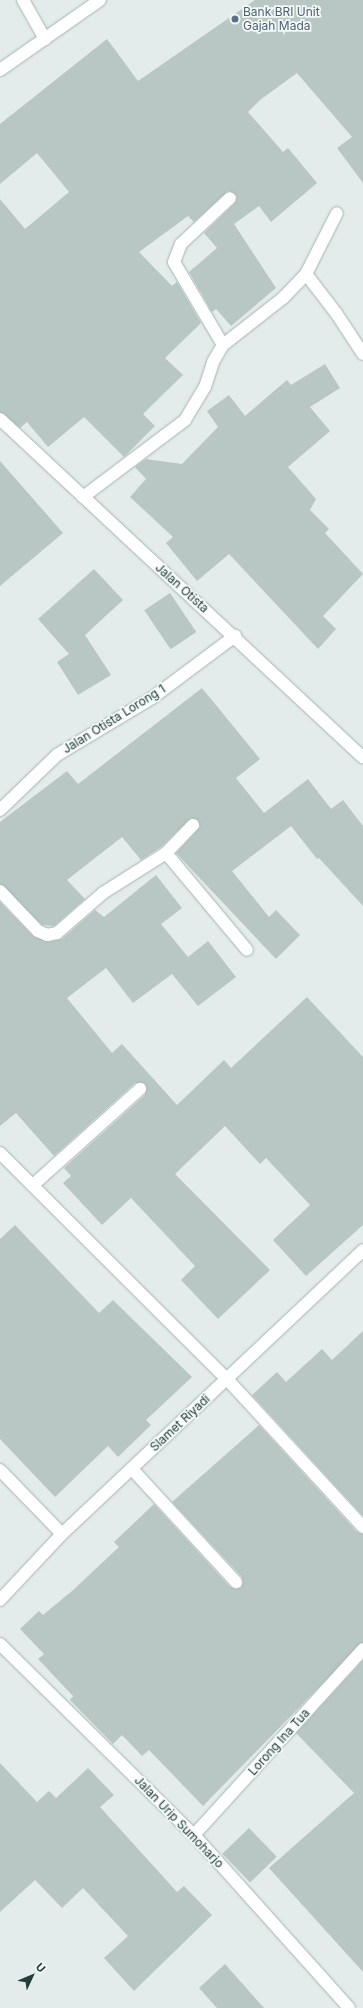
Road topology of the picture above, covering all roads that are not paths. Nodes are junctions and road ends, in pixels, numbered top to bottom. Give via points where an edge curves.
1 (23, 0) edge
2 (100, 0) edge
3 (45, 39) junction
4 (0, 70) edge
5 (230, 198) dead end
6 (337, 213) dead end
7 (306, 274) junction
8 (224, 345) junction
9 (363, 354) edge
10 (0, 419) edge
11 (83, 497) junction
12 (235, 636) junction
13 (363, 757) edge
14 (0, 810) edge
15 (193, 825) dead end
16 (166, 853) junction
17 (0, 891) edge
18 (247, 950) dead end
19 (140, 1089) dead end
20 (0, 1153) edge
21 (33, 1185) junction
22 (363, 1250) edge
23 (227, 1379) junction
24 (132, 1469) junction
25 (0, 1470) edge
26 (363, 1527) edge
27 (62, 1534) junction
28 (236, 1582) dead end
29 (0, 1600) edge
30 (0, 1644) edge
31 (363, 1649) edge
32 (194, 1835) junction
33 (348, 2008) edge

1 - 3 street
2 - 3 street
3 - 4 street
5 - 8 street via 181,244 174,262
6 - 7 street
7 - 8 street via 282,298
7 - 9 street
8 - 11 street via 185,420
10 - 11 street, Jalan Otista
11 - 12 street, Jalan Otista
12 - 13 street, Jalan Otista via 261,665
12 - 14 street, Jalan Otista Lorong 1 via 152,698 58,755
15 - 16 street
16 - 17 street via 103,893 57,934 47,935 38,931
16 - 18 street
19 - 21 street
20 - 21 street
21 - 23 street
22 - 23 street, Slamet Riyadi
23 - 24 street, Slamet Riyadi
23 - 26 street
24 - 27 street, Slamet Riyadi
24 - 28 street
25 - 27 street
27 - 29 street, Slamet Riyadi
30 - 32 street, Jalan Urip Sumoharjo
31 - 32 street, Lorong Ina Tua
32 - 33 street, Jalan Urip Sumoharjo

